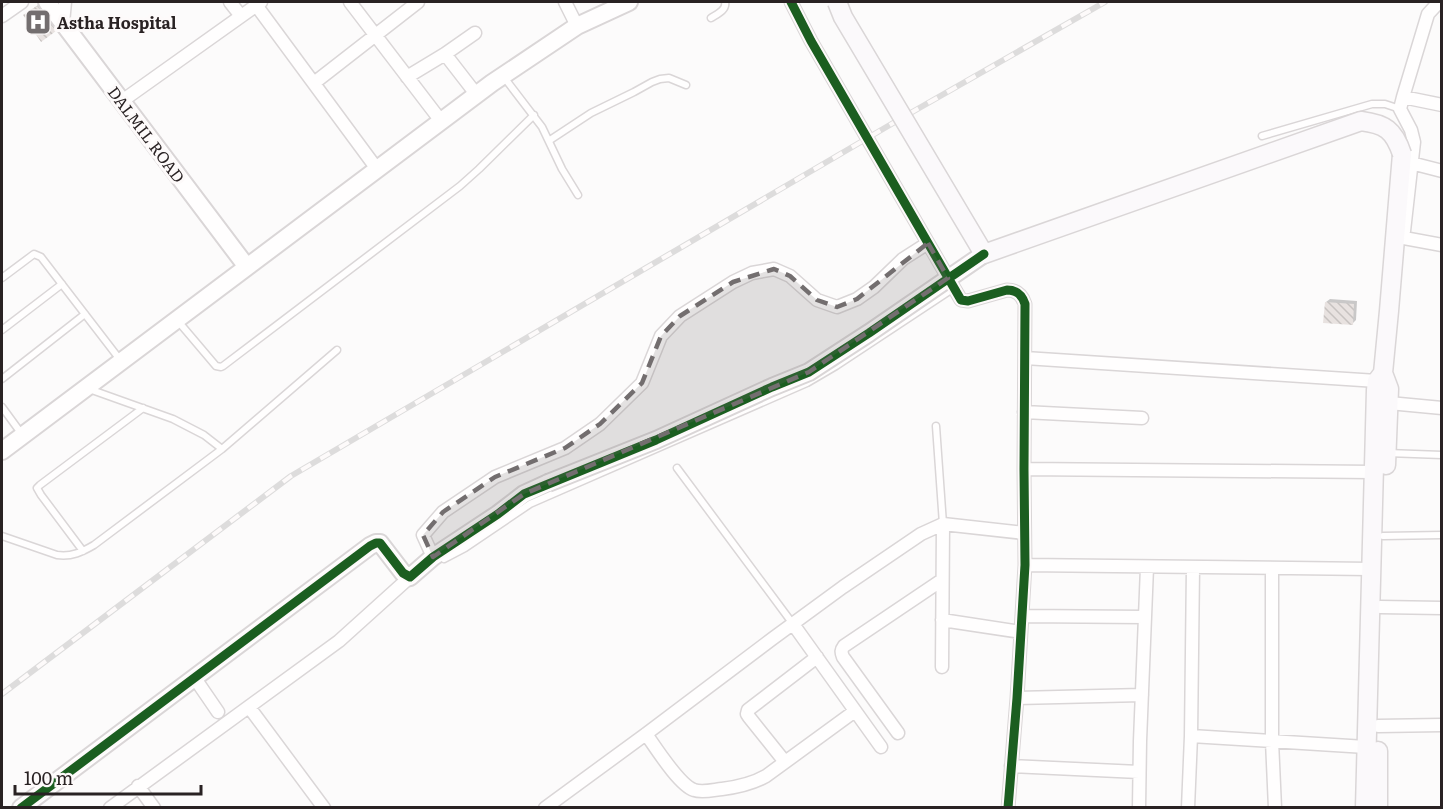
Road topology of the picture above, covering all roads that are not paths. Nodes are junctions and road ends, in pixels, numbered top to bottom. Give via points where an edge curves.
1 (22, 2) edge
2 (47, 2) edge
3 (65, 2) edge
4 (230, 2) edge
5 (350, 2) edge
6 (418, 2) edge
7 (565, 2) edge
8 (629, 2) edge
9 (725, 2) edge
10 (791, 2) edge
11 (837, 2) edge
12 (1439, 2) edge
13 (258, 3) edge
14 (2, 16) edge
15 (241, 16) junction
16 (711, 18) dead end
17 (63, 23) junction
18 (577, 26) junction
19 (475, 33) dead end
20 (375, 35) junction
21 (445, 54) junction
22 (503, 76) junction
23 (407, 77) junction
24 (314, 83) junction
25 (686, 85) dead end
26 (476, 94) junction
27 (122, 102) junction
28 (1401, 103) junction
29 (1442, 105) edge
30 (534, 115) junction
31 (441, 121) junction
32 (1262, 136) dead end
33 (550, 140) junction
34 (1407, 159) junction
35 (377, 169) junction
36 (1442, 171) edge
37 (578, 195) dead end
38 (1404, 238) junction
39 (928, 243) junction
40 (1442, 245) edge
41 (984, 254) junction
42 (247, 267) junction
43 (2, 278) edge
44 (62, 284) junction
45 (954, 288) junction
46 (85, 314) junction
47 (177, 319) junction
48 (2, 330) edge
49 (337, 350) dead end
50 (1025, 358) junction
51 (121, 361) junction
52 (1382, 378) junction
53 (2, 379) edge
54 (86, 387) junction
55 (1389, 403) junction
56 (2, 407) edge
57 (143, 408) junction
58 (1442, 408) edge
59 (1024, 412) junction
60 (1142, 418) dead end
61 (936, 426) dead end
62 (23, 435) junction
63 (222, 449) junction
64 (2, 451) edge
65 (1386, 453) junction
66 (1442, 455) edge
67 (677, 468) dead end
68 (1024, 469) junction
69 (1374, 472) junction
70 (943, 524) junction
71 (1024, 533) junction
72 (1442, 535) edge
73 (2, 536) edge
74 (1383, 536) junction
75 (83, 551) junction
76 (433, 557) junction
77 (1025, 565) junction
78 (1147, 567) junction
79 (1193, 567) junction
80 (1272, 568) junction
81 (1371, 569) junction
82 (410, 577) junction
83 (942, 580) junction
84 (1380, 607) junction
85 (1442, 608) edge
86 (1022, 616) junction
87 (1145, 617) junction
88 (942, 620) junction
89 (793, 624) junction
90 (1021, 632) junction
91 (817, 657) junction
92 (942, 667) dead end
93 (194, 677) junction
94 (1142, 695) junction
95 (1017, 699) junction
96 (249, 707) junction
97 (855, 711) junction
98 (218, 712) dead end
99 (1442, 725) edge
100 (1378, 726) junction
101 (898, 733) dead end
102 (646, 734) junction
103 (1191, 736) junction
104 (1272, 741) junction
105 (881, 747) dead end
106 (1366, 747) junction
107 (784, 762) junction
108 (1011, 766) junction
109 (1139, 772) junction
110 (138, 786) junction
111 (21, 807) edge
112 (110, 807) edge
113 (154, 807) edge
114 (324, 807) edge
115 (544, 807) edge
116 (1008, 807) edge
117 (1139, 807) edge
118 (1188, 807) edge
119 (1275, 807) edge
120 (1365, 807) edge
121 (1378, 807) edge

1 - 14 street
2 - 17 street, DALMIL ROAD
3 - 17 street
4 - 15 street
5 - 20 street
6 - 20 street
7 - 18 street
8 - 18 street
9 - 16 lane via 725,8
10 - 39 street
11 - 41 main road, bridge
12 - 28 street via 1428,14
13 - 15 street
13 - 24 street
15 - 27 street
17 - 27 street, DALMIL ROAD
18 - 22 street
19 - 21 street
20 - 23 street
20 - 24 street
21 - 23 street
21 - 26 street
22 - 26 street
22 - 30 lane
23 - 31 street
24 - 35 street
25 - 33 lane via 669,78 652,82
26 - 31 street
27 - 42 street, DALMIL ROAD
28 - 29 street
28 - 32 lane via 1371,104
28 - 34 street via 1414,142
30 - 33 lane
30 - 47 lane via 460,186 223,366 216,366
31 - 35 street
33 - 37 lane
34 - 36 street
34 - 38 street
34 - 41 main road, bridge via 1389,130 1377,123 1361,122
34 - 52 main road
35 - 42 street
38 - 40 street
38 - 52 street
39 - 45 street
39 - 76 street via 857,299 837,307 817,300 790,276 774,269 733,282 674,322 661,336 642,383 600,424 565,448 495,477 443,512 423,535
41 - 76 street, bridge via 809,372 524,494
42 - 47 street
43 - 44 lane via 34,254 41,257
44 - 46 lane
44 - 48 lane
45 - 50 street via 964,301 1007,290 1018,292 1025,304
45 - 76 lane via 807,383 531,504 465,548 440,561
46 - 51 lane
46 - 53 lane
47 - 51 street
49 - 63 lane
50 - 52 street
50 - 59 street
51 - 54 street
52 - 55 main road via 1389,389
52 - 69 main road
54 - 57 lane
54 - 62 street
55 - 58 street
55 - 65 main road
56 - 62 lane
57 - 63 lane via 191,428
57 - 75 lane via 37,488
59 - 60 street
59 - 68 street
61 - 70 lane
62 - 64 street
63 - 75 lane
65 - 66 lane
65 - 74 main road
67 - 89 lane
68 - 69 street
68 - 71 street
69 - 81 main road
70 - 71 street
70 - 83 street
70 - 89 street via 921,534
71 - 77 street
72 - 74 lane
73 - 75 lane via 57,555
74 - 84 main road
76 - 82 street
77 - 78 street
77 - 86 street
78 - 79 street
78 - 87 street
79 - 80 street
79 - 103 street
80 - 81 street
80 - 104 street
81 - 106 main road
82 - 93 street via 376,543
82 - 96 street via 339,641
83 - 88 street
83 - 101 street via 844,646 841,653
84 - 85 street
84 - 100 main road
86 - 87 street
86 - 90 street
87 - 94 street
88 - 90 street
88 - 92 street
89 - 91 street
89 - 102 street
90 - 95 street
91 - 97 street
91 - 107 street via 748,710 749,717
93 - 98 street
93 - 111 street
94 - 95 street
94 - 109 street
95 - 108 street
96 - 110 street
96 - 114 street
97 - 105 street
97 - 107 street
99 - 100 street
100 - 121 main road
102 - 107 street via 681,782 700,792 756,782
102 - 115 street
103 - 104 street
103 - 118 street
104 - 106 street
104 - 119 street
106 - 120 main road
108 - 109 street
108 - 116 street
109 - 117 street
110 - 112 street
110 - 113 street

